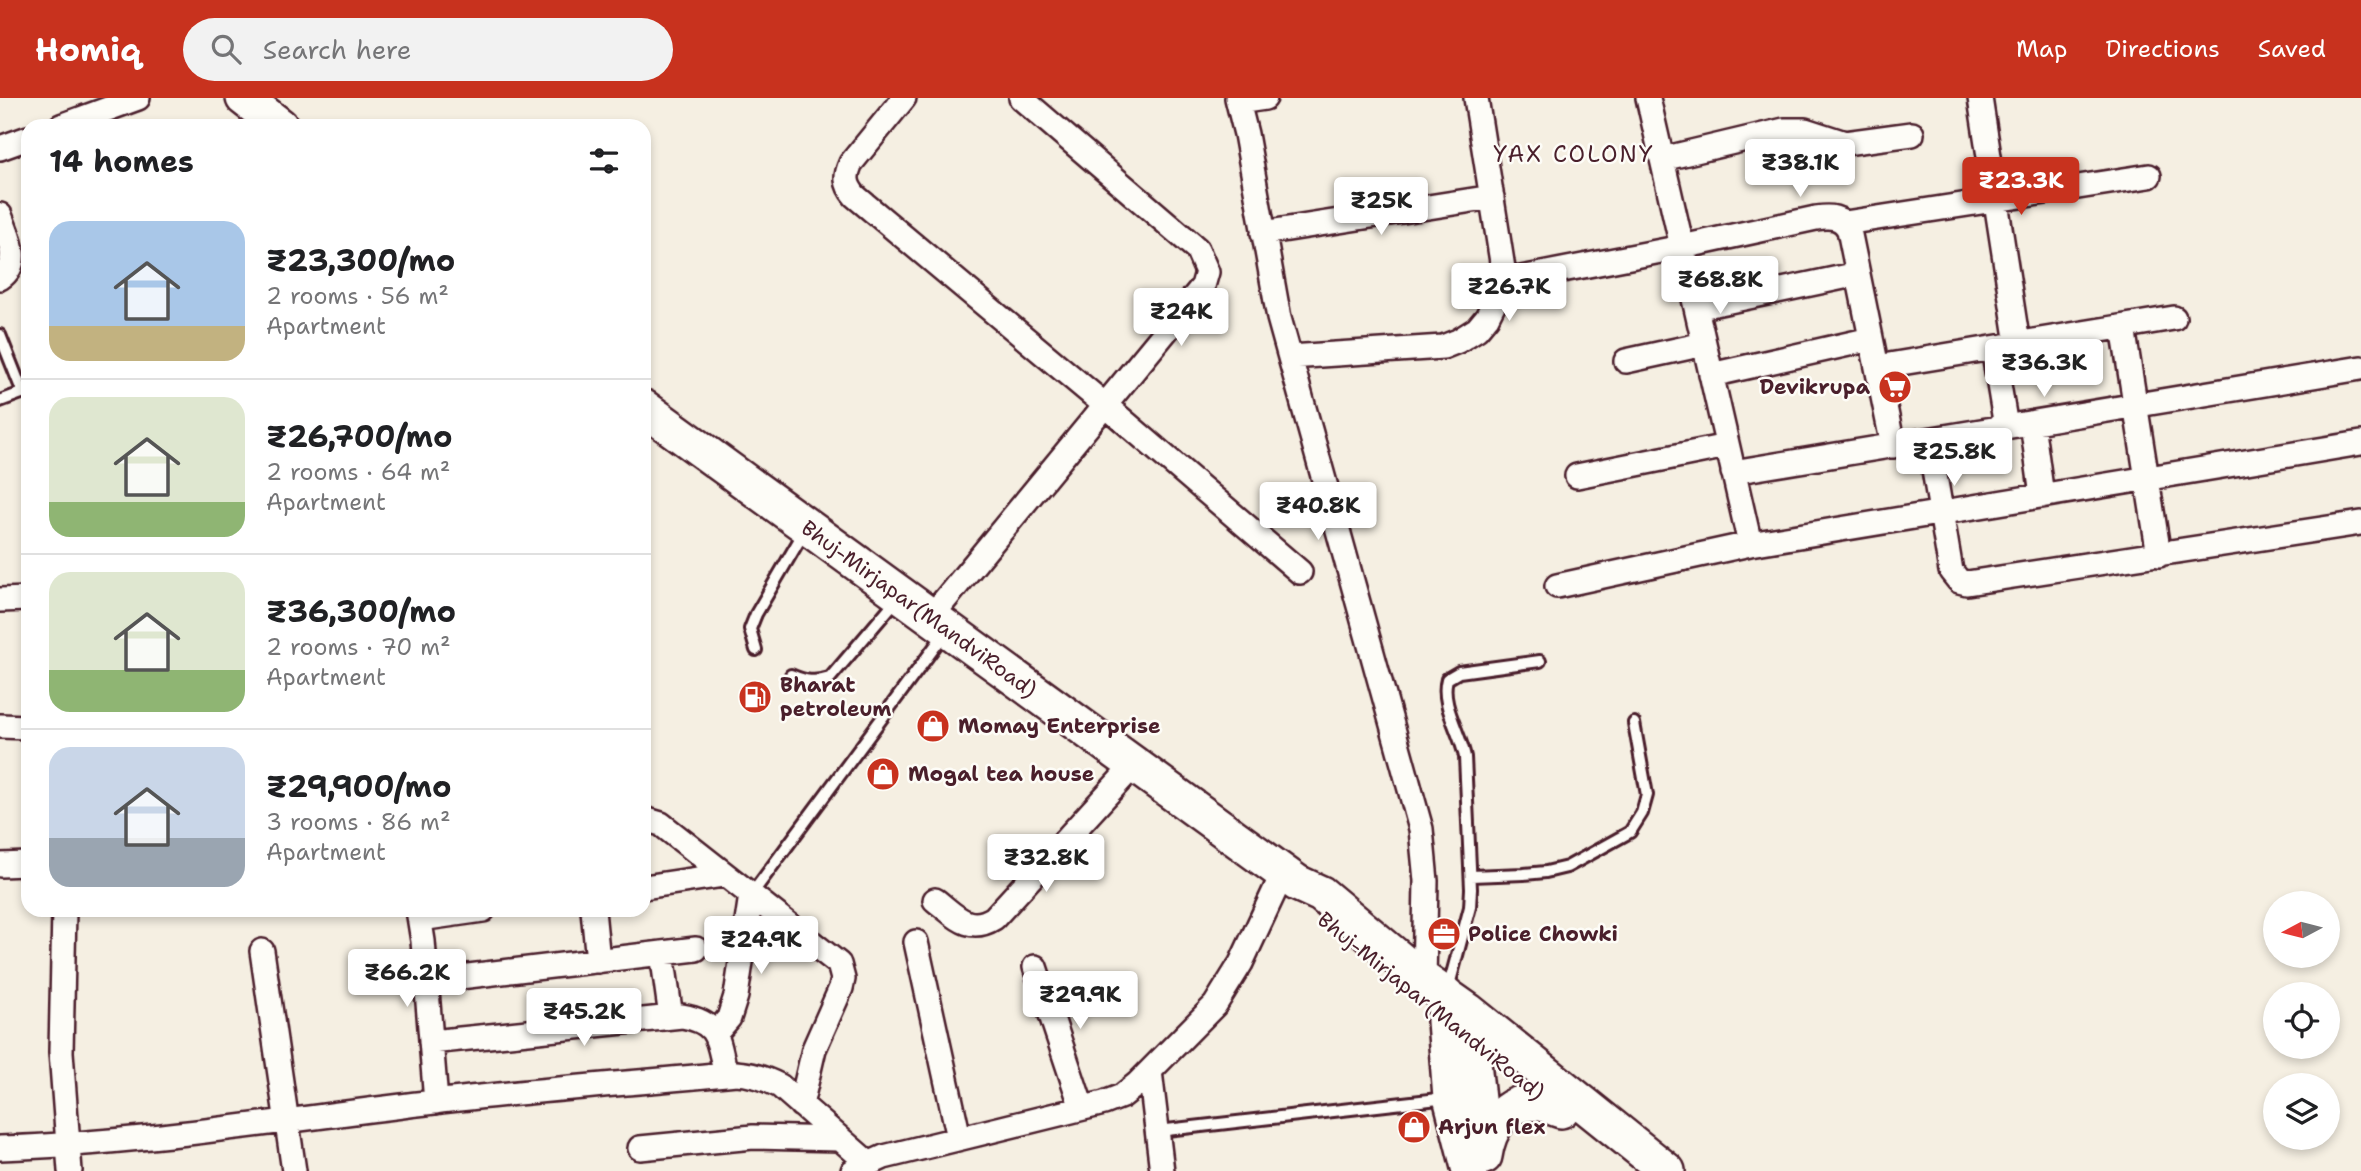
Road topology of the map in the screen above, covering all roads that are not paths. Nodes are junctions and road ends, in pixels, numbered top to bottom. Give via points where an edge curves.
1 (138, 98) edge
2 (244, 98) edge
3 (904, 98) edge
4 (1021, 98) edge
5 (1265, 98) edge
6 (1476, 98) edge
7 (1648, 98) edge
8 (1980, 98) edge
9 (1238, 100) edge
10 (80, 119) edge
11 (271, 119) edge
12 (1912, 134) dead end
13 (21, 140) edge
14 (0, 148) edge
15 (1662, 159) junction
16 (2149, 176) dead end
17 (1492, 197) junction
18 (1996, 199) junction
19 (0, 215) edge
20 (1845, 223) junction
21 (1262, 233) junction
22 (1682, 247) junction
23 (1858, 274) junction
24 (0, 278) edge
25 (1505, 281) junction
26 (1696, 308) junction
27 (2174, 318) dead end
28 (2123, 327) junction
29 (0, 335) edge
30 (1871, 339) junction
31 (1704, 344) junction
32 (2018, 344) junction
33 (1993, 348) junction
34 (1290, 357) junction
35 (1626, 361) dead end
36 (1877, 367) junction
37 (2361, 368) edge
38 (1711, 375) junction
39 (21, 383) edge
40 (21, 393) edge
41 (0, 401) edge
42 (1105, 405) junction
43 (2136, 406) junction
44 (651, 413) edge
45 (2032, 423) junction
46 (2006, 427) junction
47 (1929, 440) junction
48 (2361, 443) edge
49 (1727, 446) junction
50 (1893, 446) junction
51 (1733, 472) junction
52 (1577, 476) dead end
53 (2147, 479) junction
54 (2042, 496) junction
55 (1941, 513) junction
56 (2361, 523) edge
57 (807, 528) junction
58 (1750, 544) junction
59 (2159, 555) junction
60 (1300, 572) dead end
61 (1556, 586) dead end
62 (900, 596) junction
63 (21, 598) edge
64 (0, 600) edge
65 (939, 624) junction
66 (756, 650) dead end
67 (1540, 661) dead end
68 (791, 675) dead end
69 (1634, 723) dead end
70 (0, 726) edge
71 (21, 727) edge
72 (1134, 765) junction
73 (651, 821) edge
74 (21, 864) edge
75 (0, 865) edge
76 (724, 875) junction
77 (1471, 876) junction
78 (1290, 878) junction
79 (651, 886) edge
80 (751, 895) junction
81 (935, 900) dead end
82 (64, 917) edge
83 (419, 917) edge
84 (594, 917) edge
85 (916, 942) dead end
86 (696, 949) dead end
87 (262, 951) dead end
88 (662, 953) junction
89 (598, 961) junction
90 (1035, 967) dead end
91 (426, 981) junction
92 (1451, 1010) junction
93 (671, 1017) junction
94 (716, 1034) junction
95 (431, 1042) junction
96 (1150, 1071) junction
97 (726, 1074) junction
98 (1451, 1097) junction
99 (436, 1102) junction
100 (802, 1105) junction
101 (1083, 1108) junction
102 (1561, 1110) junction
103 (287, 1121) junction
104 (1158, 1131) junction
105 (959, 1138) junction
106 (839, 1139) junction
107 (67, 1146) junction
108 (0, 1148) edge
109 (640, 1148) dead end
110 (861, 1167) edge
111 (1473, 1168) edge
112 (70, 1171) edge
113 (294, 1171) edge
114 (1162, 1171) edge
115 (1642, 1171) edge
116 (1667, 1171) edge

1 - 10 street
2 - 11 main road
3 - 42 street via 851,163 846,175 848,188
4 - 42 street via 1197,249 1205,262 1203,286
5 - 9 street
6 - 17 street
7 - 15 street
8 - 18 street
9 - 21 street
12 - 15 street via 1845,143 1784,130
13 - 14 street
15 - 22 street
16 - 18 street
17 - 21 street
17 - 25 street
18 - 20 street
18 - 32 street
19 - 24 street via 13,262
20 - 22 street via 1828,216
20 - 23 street
21 - 34 street
22 - 25 street
22 - 26 street
23 - 26 street
23 - 30 street
25 - 34 street via 1477,329 1443,347
26 - 31 street
27 - 28 street
28 - 32 street
28 - 43 street
29 - 39 lane
30 - 36 street
30 - 38 street
31 - 35 street
31 - 38 street
32 - 33 street
33 - 36 street
33 - 46 street
34 - 92 street via 1421,829 1426,881
36 - 50 street
37 - 43 street
38 - 49 street
40 - 41 lane
42 - 60 street
42 - 65 street
43 - 45 street
43 - 53 street
44 - 57 main road, Bhuj-Mirjapar(MandviRoad)
45 - 46 street
45 - 54 street
46 - 47 street
47 - 50 street
47 - 55 street
48 - 53 street
49 - 51 street
49 - 52 street
50 - 51 street
51 - 58 street
53 - 54 street
53 - 59 street
54 - 55 street
55 - 58 street
55 - 59 street via 1951,571 1967,583
56 - 59 street
57 - 62 main road, Bhuj-Mirjapar(MandviRoad)
57 - 66 lane via 756,614 750,629
58 - 61 street
62 - 65 main road, Bhuj-Mirjapar(MandviRoad)
62 - 68 lane via 830,678 806,682
63 - 64 street
65 - 72 main road, Bhuj-Mirjapar(MandviRoad)
65 - 80 lane
67 - 77 lane via 1459,672 1447,679 1445,696 1465,757
69 - 77 lane via 1647,795 1630,832 1567,867
70 - 71 street
72 - 78 main road, Bhuj-Mirjapar(MandviRoad)
72 - 81 street via 994,918 974,926
73 - 76 street via 661,824
74 - 75 street
76 - 79 street
76 - 80 street
77 - 92 lane via 1468,922
78 - 92 main road, Bhuj-Mirjapar(MandviRoad) via 1321,894
78 - 92 main road, Bhuj-Mirjapar(MandviRoad) via 1312,910 1399,985
78 - 96 street via 1215,1005
80 - 94 street via 736,996 729,1018
80 - 100 street via 842,971 841,988 814,1049
82 - 107 street via 61,1052
83 - 91 street
84 - 89 street
85 - 105 street
86 - 88 street
87 - 103 street
88 - 89 street
88 - 93 street
89 - 91 street
90 - 101 street
91 - 95 street
92 - 98 main road
92 - 102 main road, Bhuj-Mirjapar(MandviRoad)
92 - 111 main road
92 - 116 main road
93 - 94 street via 706,1023
93 - 95 street
94 - 97 street
95 - 99 street
96 - 101 street via 1122,1096
96 - 104 street
97 - 99 street
97 - 100 street via 766,1079
98 - 104 lane
98 - 111 main road
99 - 103 street
100 - 106 street
101 - 105 street
102 - 111 main road via 1539,1102 1504,1114 1492,1125
102 - 115 main road, Bhuj-Mirjapar(MandviRoad)
103 - 107 street
103 - 113 street
104 - 114 street
105 - 110 street
106 - 109 street via 753,1137
106 - 110 street
107 - 108 street
107 - 112 street

